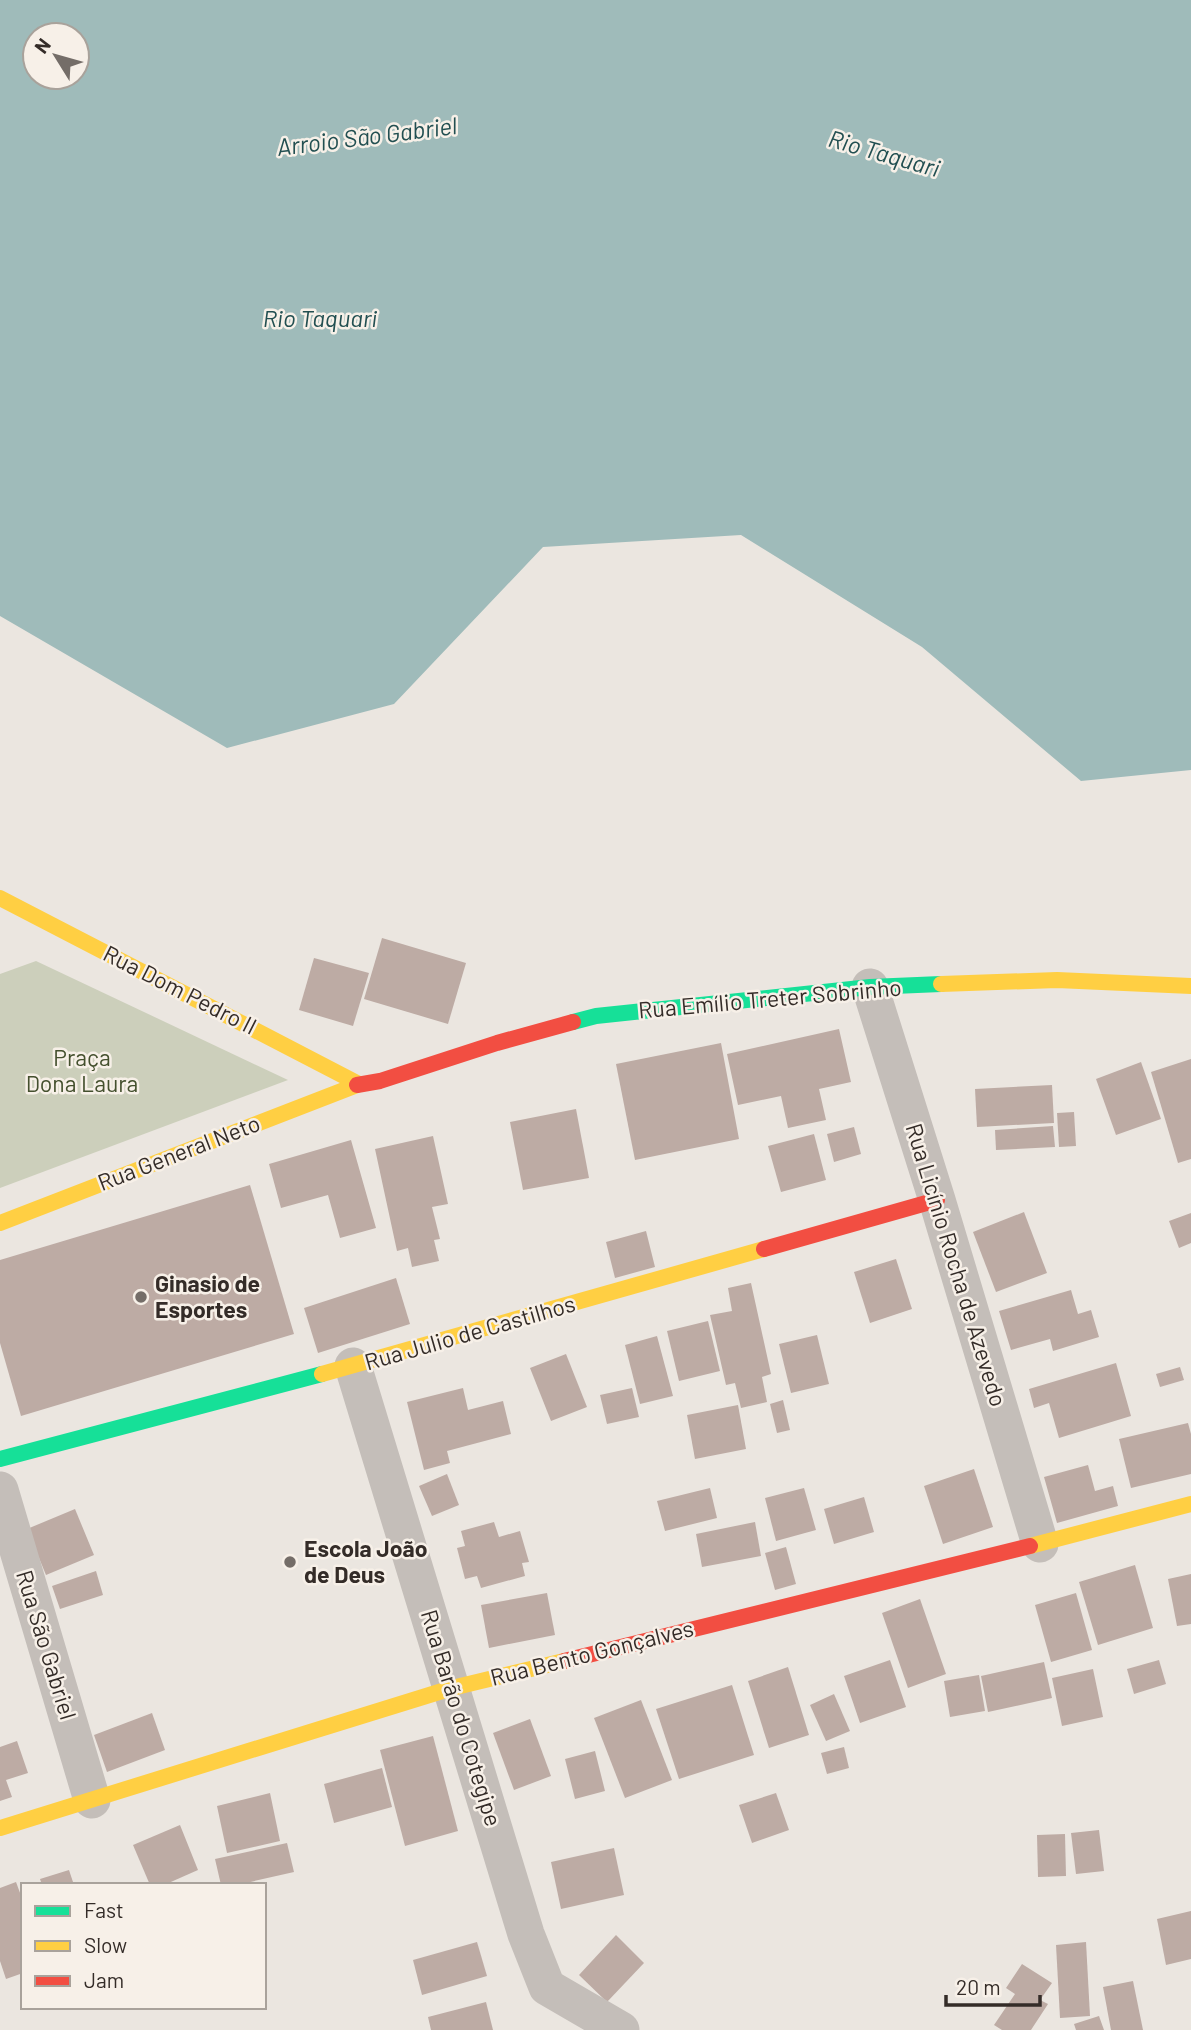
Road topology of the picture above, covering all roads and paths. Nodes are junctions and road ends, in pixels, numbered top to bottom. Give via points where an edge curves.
1 (0, 898) edge
2 (1191, 986) edge
3 (870, 987) junction
4 (359, 1084) junction
5 (937, 1200) junction
6 (0, 1223) edge
7 (353, 1366) junction
8 (0, 1459) edge
9 (0, 1490) edge
10 (1191, 1504) edge
11 (1040, 1544) junction
12 (452, 1688) junction
13 (92, 1800) junction
14 (0, 1828) edge
15 (621, 2030) edge

1 - 4 street, Rua Dom Pedro II
2 - 3 street, Rua Emílio Treter Sobrinho via 1057,980
3 - 4 street, Rua Emílio Treter Sobrinho via 596,1016
3 - 5 street, Rua Licínio Rocha de Azevedo
4 - 6 street, Rua General Neto
5 - 7 street, Rua Julio de Castilhos
5 - 11 street, Rua Licínio Rocha de Azevedo
7 - 8 street, Rua Julio de Castilhos
7 - 12 street, Rua Barão do Cotegipe
9 - 13 street, Rua São Gabriel
10 - 11 street, Rua Bento Gonçalves
11 - 12 street, Rua Bento Gonçalves
12 - 13 street, Rua Bento Gonçalves
12 - 15 street, Rua Barão do Cotegipe via 526,1934 547,1987
13 - 14 street, Rua Bento Gonçalves

